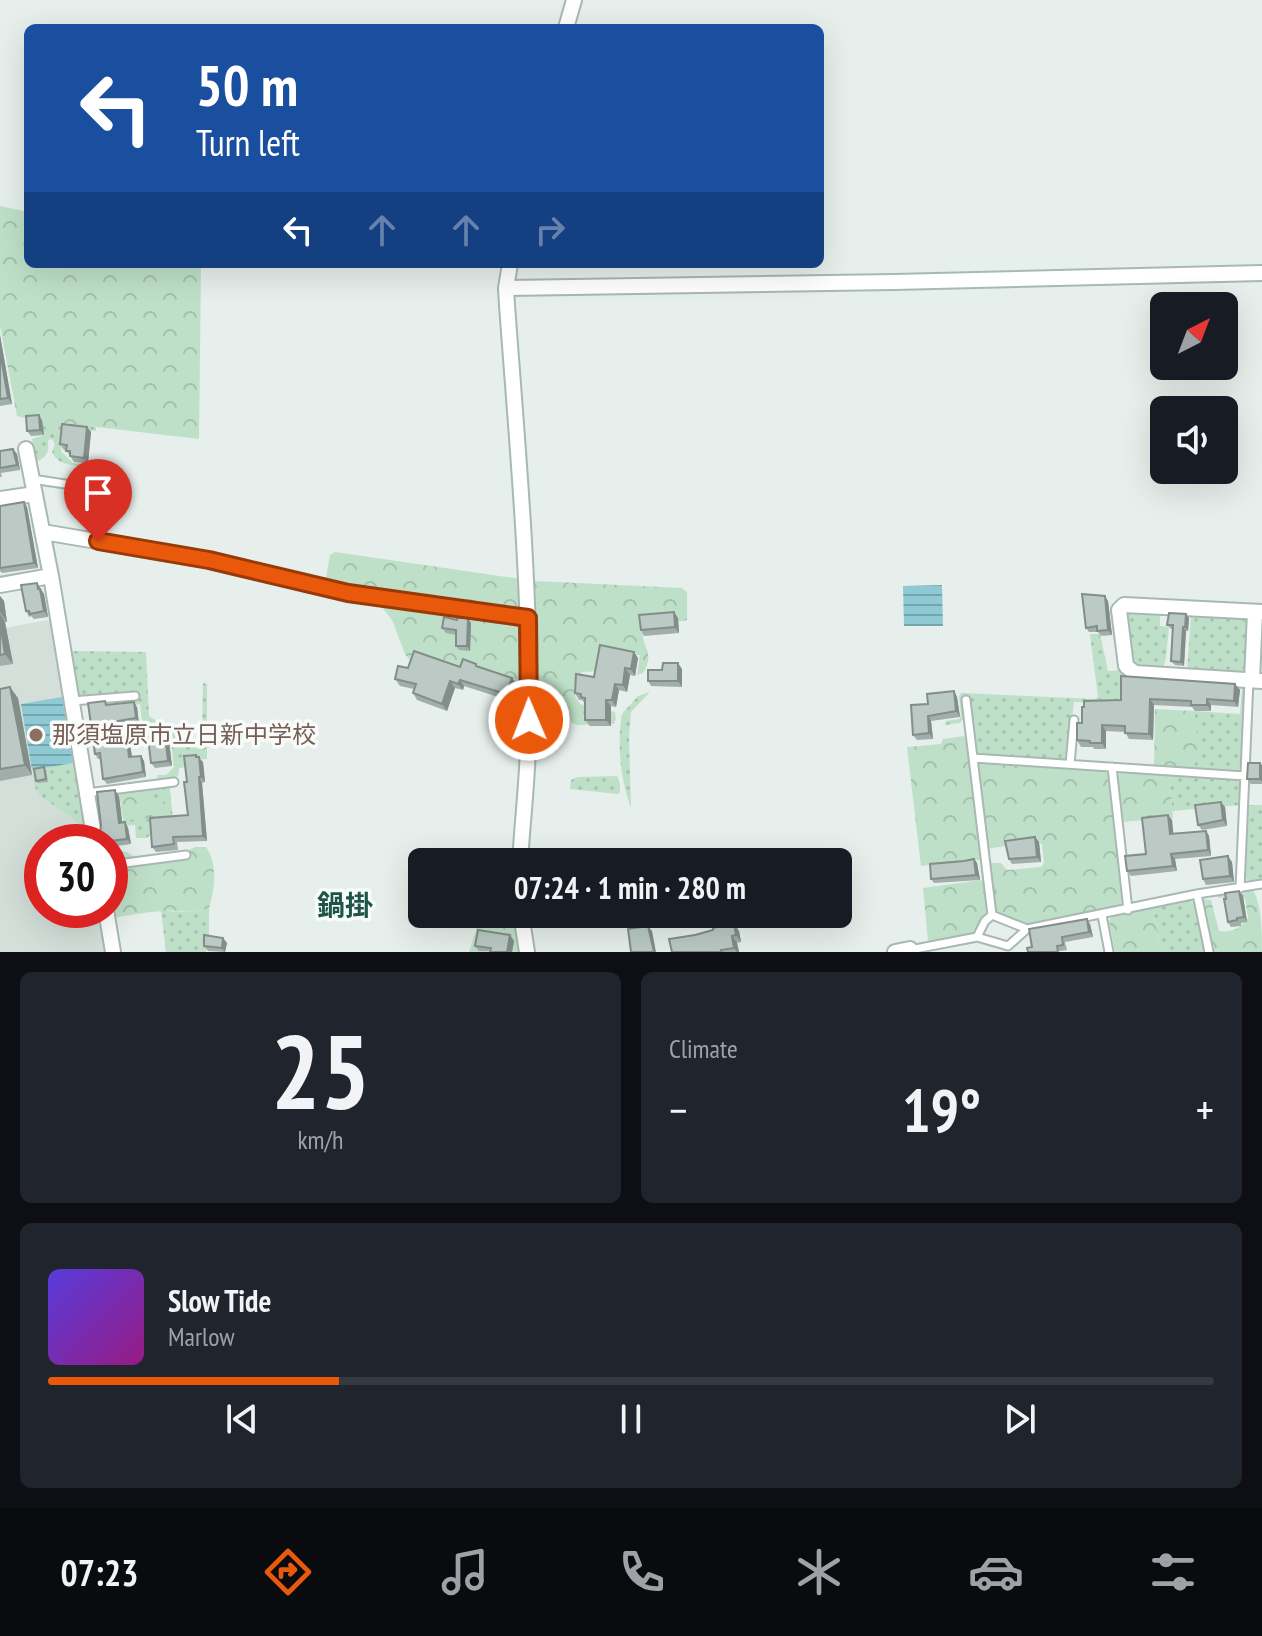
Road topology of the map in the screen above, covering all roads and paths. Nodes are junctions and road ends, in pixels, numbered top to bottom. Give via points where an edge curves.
1 (574, 0) edge
2 (567, 24) edge
3 (509, 268) edge
4 (1262, 273) edge
5 (506, 288) junction
6 (26, 449) dead end
7 (34, 486) junction
8 (91, 488) dead end
9 (0, 499) edge
10 (43, 532) junction
11 (51, 576) junction
12 (0, 585) edge
13 (1259, 612) edge
14 (528, 618) junction
15 (1255, 680) edge
16 (135, 696) dead end
17 (966, 700) dead end
18 (72, 701) junction
19 (1074, 720) dead end
20 (973, 758) junction
21 (1070, 764) junction
22 (1112, 767) junction
23 (1245, 776) junction
24 (174, 782) dead end
25 (87, 793) junction
26 (92, 824) edge
27 (521, 848) edge
28 (186, 855) dead end
29 (128, 863) edge
30 (1262, 884) edge
31 (1240, 888) junction
32 (1197, 894) junction
33 (1128, 910) junction
34 (992, 915) junction
35 (1102, 915) junction
36 (109, 928) edge
37 (523, 928) edge
38 (1027, 929) junction
39 (977, 937) junction
40 (1009, 949) edge
41 (905, 951) edge
42 (113, 952) edge
43 (527, 952) edge
44 (1109, 952) edge
45 (1209, 952) edge

1 - 2 street
3 - 5 street
4 - 5 street
5 - 14 street
6 - 7 street
7 - 8 lane
7 - 9 street
7 - 10 street
10 - 11 street
10 - 14 street via 209,560 348,593
11 - 12 street
11 - 18 street
13 - 15 street
13 - 15 street via 1124,605 1119,610 1126,666 1135,673
14 - 27 street via 529,720
15 - 23 lane
16 - 18 lane
17 - 20 lane
18 - 25 street
19 - 21 lane
20 - 21 lane
20 - 34 lane
21 - 22 lane
22 - 23 lane
22 - 33 lane
23 - 31 lane
24 - 25 lane
25 - 26 street
28 - 29 lane
30 - 31 lane
31 - 32 lane
32 - 33 lane
32 - 45 lane
33 - 35 lane
34 - 38 lane
34 - 39 lane
35 - 38 lane
35 - 44 lane
36 - 42 street
37 - 43 street
38 - 40 lane
39 - 40 lane
39 - 41 lane

